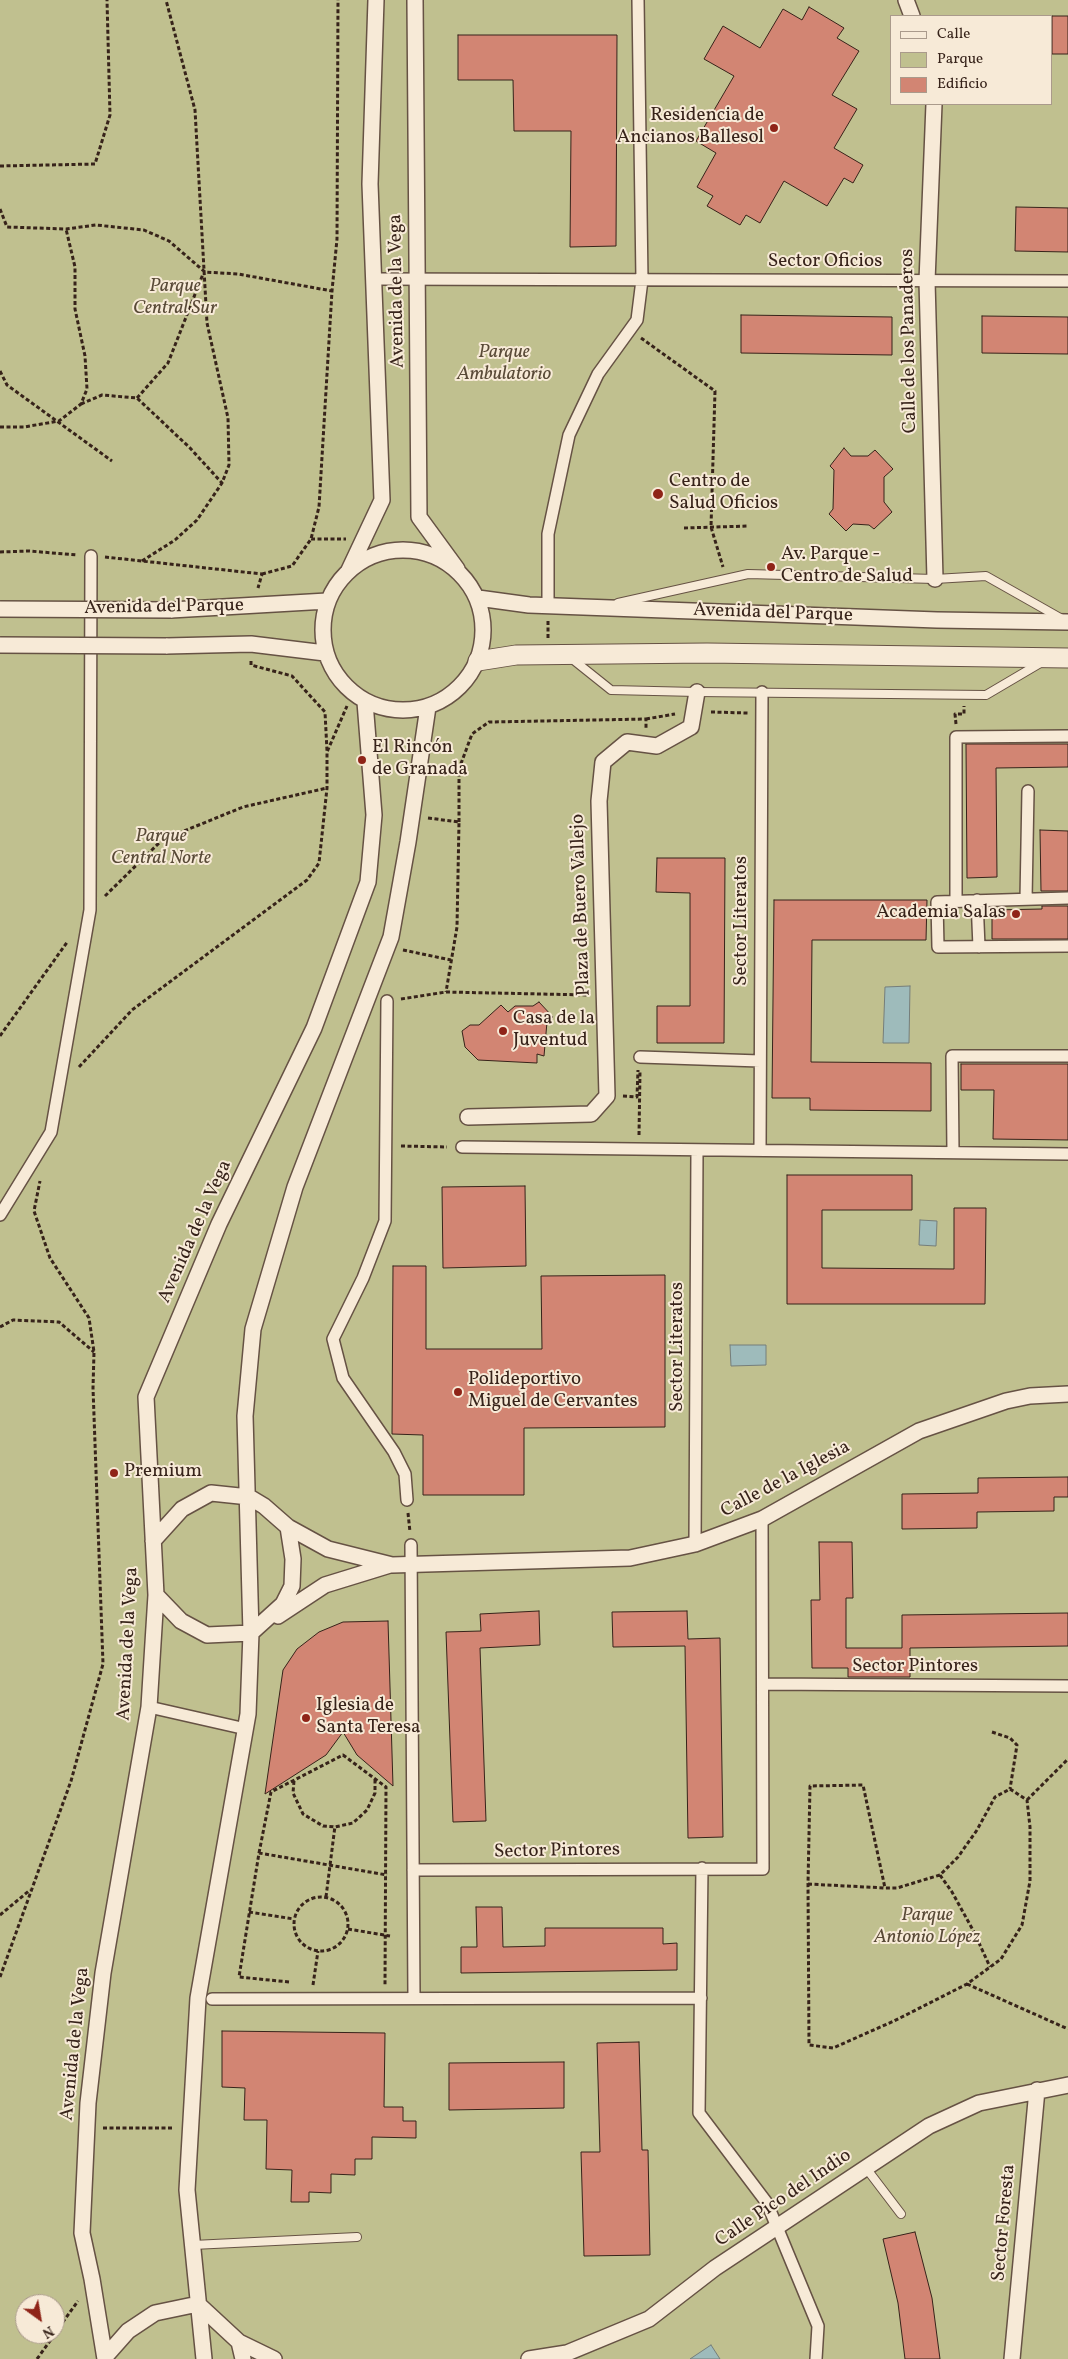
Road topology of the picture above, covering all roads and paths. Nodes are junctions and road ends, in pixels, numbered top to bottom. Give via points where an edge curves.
1 (107, 0) edge
2 (166, 0) edge
3 (338, 0) edge
4 (376, 0) edge
5 (415, 0) edge
6 (638, 0) edge
7 (906, 0) edge
8 (912, 15) edge
9 (934, 105) edge
10 (0, 166) edge
11 (0, 209) edge
12 (66, 229) junction
13 (205, 272) junction
14 (374, 280) junction
15 (418, 280) junction
16 (642, 280) junction
17 (928, 281) junction
18 (1068, 281) edge
19 (332, 291) junction
20 (630, 330) junction
21 (0, 371) edge
22 (137, 398) junction
23 (81, 404) junction
24 (59, 421) junction
25 (0, 427) edge
26 (112, 461) dead end
27 (222, 483) junction
28 (748, 526) dead end
29 (711, 527) junction
30 (684, 528) dead end
31 (312, 539) junction
32 (364, 539) junction
33 (0, 552) edge
34 (91, 556) joint
35 (142, 561) dead end
36 (457, 569) junction
37 (349, 570) junction
38 (262, 574) dead end
39 (726, 579) junction
40 (935, 579) junction
41 (478, 598) junction
42 (327, 601) junction
43 (548, 606) junction
44 (600, 608) junction
45 (0, 609) edge
46 (1068, 622) edge
47 (0, 646) edge
48 (325, 653) junction
49 (549, 655) junction
50 (568, 655) junction
51 (1068, 658) edge
52 (1049, 659) junction
53 (478, 661) junction
54 (696, 692) junction
55 (762, 692) junction
56 (964, 694) junction
57 (359, 698) junction
58 (428, 707) junction
59 (1068, 736) edge
60 (956, 737) junction
61 (644, 745) junction
62 (327, 788) junction
63 (1028, 791) dead end
64 (412, 816) junction
65 (459, 822) junction
66 (1068, 898) edge
67 (1026, 899) junction
68 (977, 900) junction
69 (956, 901) junction
70 (90, 910) junction
71 (1068, 946) edge
72 (387, 947) junction
73 (979, 947) junction
74 (451, 960) junction
75 (446, 992) junction
76 (572, 996) dead end
77 (387, 1001) joint
78 (0, 1036) edge
79 (1068, 1056) edge
80 (640, 1058) joint
81 (760, 1060) junction
82 (78, 1068) dead end
83 (468, 1117) dead end
84 (385, 1146) junction
85 (462, 1147) joint
86 (638, 1149) junction
87 (698, 1150) junction
88 (760, 1150) junction
89 (953, 1152) junction
90 (1068, 1154) edge
91 (42, 1176) dead end
92 (0, 1215) edge
93 (0, 1326) edge
94 (94, 1352) junction
95 (1068, 1394) edge
96 (249, 1497) junction
97 (408, 1500) joint
98 (762, 1519) junction
99 (288, 1527) junction
100 (153, 1541) junction
101 (696, 1544) junction
102 (411, 1545) joint
103 (412, 1564) junction
104 (392, 1565) junction
105 (156, 1595) junction
106 (251, 1633) junction
107 (763, 1684) junction
108 (1068, 1686) edge
109 (149, 1707) junction
110 (246, 1729) junction
111 (992, 1732) dead end
112 (1068, 1759) edge
113 (375, 1778) junction
114 (294, 1780) junction
115 (1010, 1789) junction
116 (1027, 1800) junction
117 (335, 1827) junction
118 (259, 1853) junction
119 (330, 1866) junction
120 (702, 1868) junction
121 (414, 1870) junction
122 (940, 1875) junction
123 (387, 1876) junction
124 (808, 1884) junction
125 (886, 1888) junction
126 (30, 1890) junction
127 (326, 1897) junction
128 (249, 1912) junction
129 (0, 1915) edge
130 (294, 1919) junction
131 (348, 1929) junction
132 (388, 1935) junction
133 (318, 1951) junction
134 (990, 1967) junction
135 (0, 1978) edge
136 (295, 1982) dead end
137 (304, 1983) dead end
138 (313, 1984) junction
139 (967, 1984) junction
140 (322, 1985) dead end
141 (385, 1989) dead end
142 (212, 1998) dead end
143 (311, 1998) junction
144 (414, 1998) junction
145 (701, 1998) junction
146 (1068, 2029) edge
147 (1068, 2085) edge
148 (1037, 2090) junction
149 (86, 2128) junction
150 (180, 2128) dead end
151 (866, 2168) junction
152 (901, 2214) dead end
153 (778, 2227) junction
154 (357, 2237) dead end
155 (193, 2246) junction
156 (92, 2280) junction
157 (198, 2304) junction
158 (65, 2319) edge
159 (239, 2342) junction
160 (48, 2344) edge
161 (105, 2358) edge
162 (37, 2359) edge
163 (204, 2359) edge
164 (243, 2359) edge
165 (274, 2359) edge
166 (529, 2359) edge
167 (816, 2359) edge
168 (1012, 2359) edge

1 - 10 path via 110,115 95,164
2 - 13 path via 195,110
3 - 19 path via 337,239
4 - 14 street, Avenida de la Vega via 370,184
5 - 15 street, Avenida de la Vega
6 - 16 street
7 - 8 street
9 - 17 street, Calle de los Panaderos
11 - 12 path via 7,227
12 - 13 path via 96,225 144,230 168,241
12 - 23 path via 75,267 75,309 85,356 87,389
13 - 19 path via 246,275
13 - 22 path via 168,364
13 - 27 path via 207,323 228,418 229,465
14 - 15 street, Sector Oficios
14 - 32 street, Avenida de la Vega via 382,500
15 - 16 street, Sector Oficios
15 - 36 street, Avenida de la Vega via 419,517
16 - 17 street, Sector Oficios
16 - 20 street via 637,320
17 - 18 street, Sector Oficios
17 - 40 street, Calle de los Panaderos
19 - 31 path via 319,507
20 - 29 path via 715,392
20 - 43 street via 598,374 570,435 548,534
21 - 24 path via 7,385
22 - 23 path via 102,395
22 - 27 path
23 - 24 path
24 - 25 path
24 - 26 path
27 - 35 path via 197,520 175,540
28 - 29 path
29 - 30 path
29 - 39 path
31 - 32 path
31 - 38 path via 292,566
32 - 37 street, Avenida de la Vega
33 - 34 path
34 - 70 street
36 - 37 street via 422,551 413,551 384,552
36 - 41 street
37 - 42 street
39 - 40 lane via 748,574
39 - 44 lane
40 - 46 lane via 986,576
41 - 43 street, Avenida del Parque
41 - 53 street via 484,630
42 - 45 street, Avenida del Parque, bridge via 171,610
42 - 48 street via 322,627
43 - 44 street, Avenida del Parque
43 - 49 path
44 - 46 street, Avenida del Parque
47 - 48 street, Avenida del Parque, bridge via 251,644
48 - 57 street via 335,676
49 - 50 street, Avenida del Parque
49 - 53 street, Avenida del Parque via 516,655
50 - 52 street, Avenida del Parque via 707,653
50 - 54 lane via 611,690
51 - 52 street, Avenida del Parque
52 - 56 lane via 986,695
53 - 58 street via 466,681 449,697
54 - 55 lane
54 - 61 street, Plaza de Buero Vallejo via 692,727 658,746
55 - 56 lane
55 - 81 street, Sector Literatos
56 - 60 path via 964,714 955,714
57 - 58 street via 396,711
57 - 62 path via 327,752
57 - 100 street, Avenida de la Vega via 374,815 368,882 314,1028 219,1224 146,1397
58 - 64 street
59 - 60 street
60 - 69 street
61 - 65 path via 646,719 489,722 472,734 459,769
61 - 83 street, Plaza de Buero Vallejo via 627,742 604,762 600,791 607,1096 591,1114
62 - 70 path via 243,807 162,840
62 - 82 path via 319,863 307,880 132,1010
63 - 67 street
64 - 65 path
64 - 72 street
65 - 74 path via 457,927
66 - 67 street
67 - 68 street
68 - 69 street
68 - 73 street
69 - 73 street via 937,902 938,947
70 - 78 path
70 - 92 street via 51,1132
71 - 73 street
72 - 74 path
72 - 96 street via 294,1187 253,1329 245,1416
74 - 75 path
75 - 76 path
75 - 77 path
77 - 84 street
79 - 89 street via 952,1056
80 - 81 street
80 - 86 path
81 - 88 street, Sector Literatos
84 - 85 path
84 - 97 street via 385,1220 363,1278 333,1339 342,1378 406,1474
85 - 86 street
86 - 87 street
87 - 88 street
87 - 101 street, Sector Literatos
88 - 89 street
89 - 90 street
91 - 94 path via 34,1211 50,1258 89,1318
93 - 94 path via 13,1320 59,1322
94 - 126 path via 103,1664 71,1781
95 - 98 street, Calle de la Iglesia via 1006,1401 919,1431
96 - 99 street, Calle de la Iglesia
96 - 100 street via 211,1493 182,1509
96 - 106 street
97 - 102 path
98 - 101 street, Calle de la Iglesia
98 - 107 street, Sector Pintores
99 - 104 street, Calle de la Iglesia via 328,1549
99 - 106 street via 293,1559 292,1586 283,1604
100 - 105 street, Avenida de la Vega
101 - 103 street, Calle de la Iglesia via 630,1558
102 - 103 street
103 - 104 street, Calle de la Iglesia
103 - 121 street
104 - 106 street, Calle de la Iglesia via 325,1585
105 - 106 street via 181,1621 207,1635
105 - 109 street, Avenida de la Vega
106 - 110 street
107 - 108 street, Sector Pintores
107 - 120 street, Sector Pintores via 763,1869
109 - 110 street
109 - 149 street, Avenida de la Vega via 103,1973
110 - 155 street via 198,1998 188,2190
111 - 115 path via 1010,1738 1017,1745
112 - 116 path
113 - 114 path via 343,1756
113 - 117 path via 374,1793 367,1810 353,1823
113 - 123 path via 386,1787
114 - 117 path via 293,1793 303,1814 323,1826
114 - 118 path via 271,1792
115 - 116 path
115 - 122 path via 995,1797 958,1857
116 - 134 path via 1030,1881 1022,1925 1001,1959
117 - 119 path
118 - 119 path
118 - 128 path
119 - 123 path
119 - 127 path
120 - 121 street, Sector Pintores
120 - 145 street
121 - 144 street
122 - 125 path via 897,1888
122 - 134 path
123 - 132 path
124 - 125 path
124 - 125 path via 810,1786 863,1785
124 - 139 path via 809,2045 833,2048
126 - 129 path
126 - 135 path
127 - 130 path via 317,1897 302,1904
127 - 131 path via 346,1912
128 - 130 path
128 - 136 path via 239,1977
130 - 133 path via 293,1928 301,1943
131 - 132 path
131 - 133 path via 340,1944 333,1949
132 - 141 path
133 - 138 path
134 - 139 path
137 - 138 path
138 - 140 path
138 - 143 path
139 - 146 path
142 - 143 street
143 - 144 street
144 - 145 street
145 - 153 street via 699,2113 767,2204
147 - 148 street, Calle Pico del Indio
148 - 151 street, Calle Pico del Indio via 979,2103 929,2126
148 - 168 street, Sector Foresta
149 - 150 path
149 - 156 street, Avenida de la Vega via 82,2233
151 - 152 lane
151 - 153 street, Calle Pico del Indio
153 - 166 street, Calle Pico del Indio via 716,2268 649,2319 567,2353
153 - 167 street via 818,2326
154 - 155 lane
155 - 157 street
156 - 158 path
156 - 161 street, Avenida de la Vega
157 - 159 street
157 - 161 street via 155,2313 128,2331
157 - 163 street
159 - 164 street
159 - 165 street
160 - 162 path

